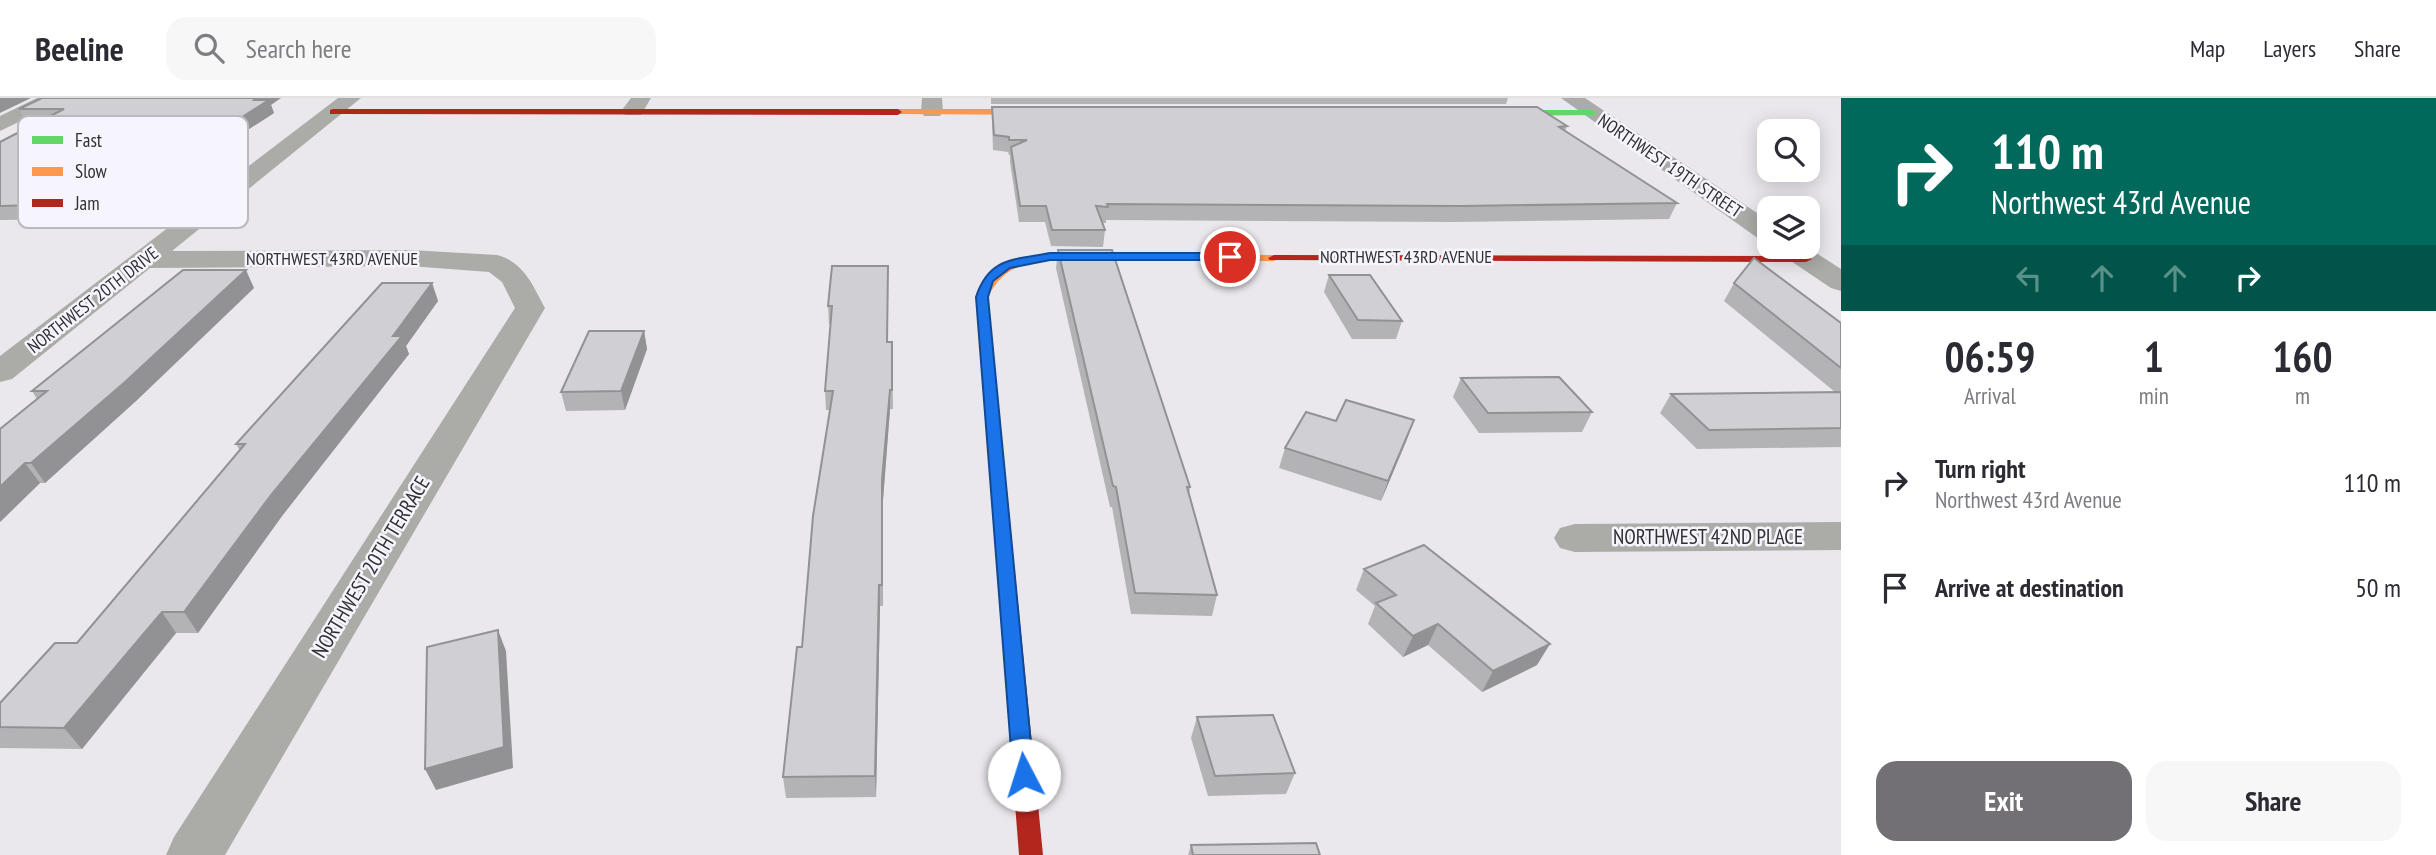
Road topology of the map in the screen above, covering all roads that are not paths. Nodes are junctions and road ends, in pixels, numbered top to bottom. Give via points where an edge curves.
1 (53, 98) edge
2 (1571, 98) edge
3 (637, 104) edge
4 (932, 104) edge
5 (342, 105) edge
6 (1054, 112) edge
7 (1478, 113) edge
8 (1592, 113) junction
9 (0, 124) edge
10 (248, 179) edge
11 (1757, 225) edge
12 (185, 228) edge
13 (1757, 253) edge
14 (1807, 259) edge
15 (144, 260) junction
16 (514, 277) joint
17 (1841, 282) edge
18 (0, 372) edge
19 (1841, 536) edge
20 (1575, 538) dead end
21 (194, 855) edge
22 (1031, 855) edge

1 - 9 street
2 - 8 street, NORTHWEST 19TH STREET
3 - 4 street
3 - 5 street
4 - 6 street
5 - 10 street, NORTHWEST 20TH DRIVE
7 - 8 street
8 - 11 street, NORTHWEST 19TH STREET
12 - 15 street, NORTHWEST 20TH DRIVE
13 - 22 street, NORTHWEST 43RD AVENUE via 1050,257 1006,265 987,280 982,297
14 - 17 street
15 - 16 street, NORTHWEST 43RD AVENUE via 410,258 497,264
15 - 18 street, NORTHWEST 20TH DRIVE
16 - 21 street, NORTHWEST 20TH TERRACE via 530,309
19 - 20 street, NORTHWEST 42ND PLACE

